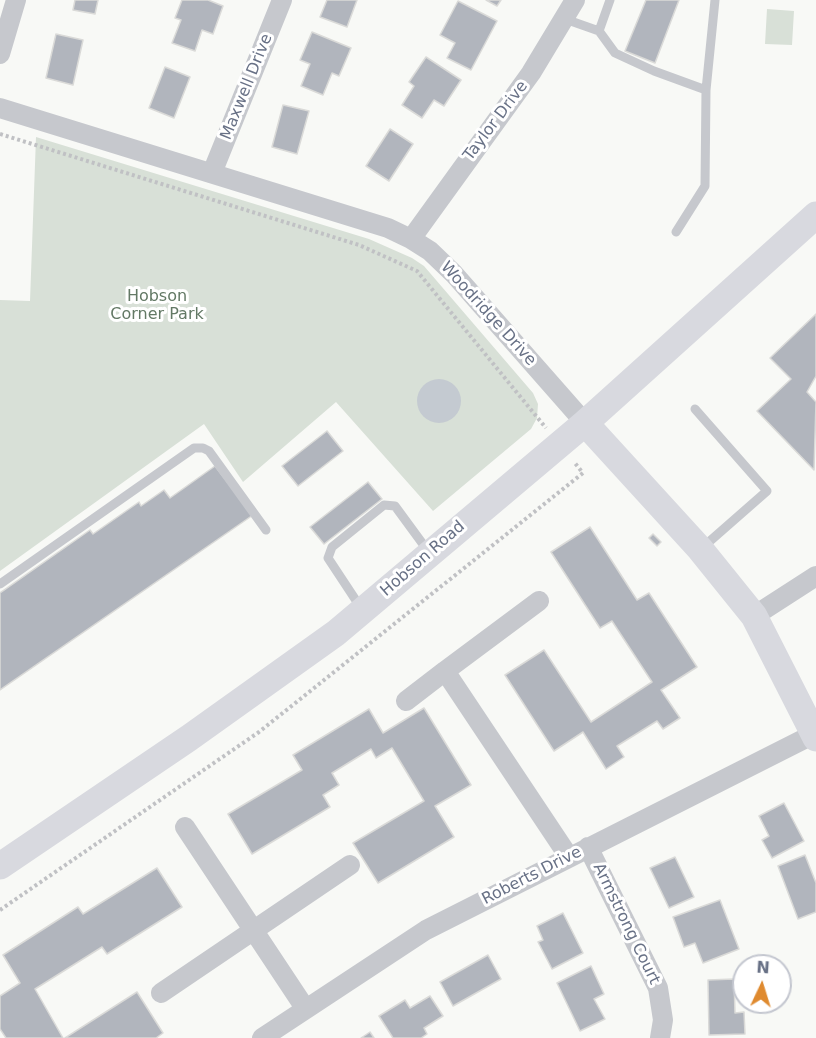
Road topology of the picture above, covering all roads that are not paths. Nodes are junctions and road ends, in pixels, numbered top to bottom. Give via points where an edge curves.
1 (16, 0) edge
2 (282, 0) edge
3 (575, 0) edge
4 (610, 0) edge
5 (715, 0) edge
6 (565, 19) junction
7 (599, 31) junction
8 (0, 54) edge
9 (706, 90) junction
10 (0, 108) edge
11 (212, 173) junction
12 (816, 215) edge
13 (676, 232) dead end
14 (411, 239) junction
15 (694, 409) dead end
16 (585, 423) junction
17 (266, 530) dead end
18 (700, 549) junction
19 (429, 552) junction
20 (816, 576) edge
21 (0, 584) edge
22 (538, 601) dead end
23 (363, 610) junction
24 (754, 616) junction
25 (446, 671) junction
26 (406, 701) dead end
27 (815, 736) edge
28 (186, 827) dead end
29 (588, 847) junction
30 (569, 856) junction
31 (350, 865) dead end
32 (0, 866) edge
33 (255, 932) junction
34 (161, 993) dead end
35 (305, 1008) junction
36 (262, 1038) edge
37 (660, 1038) edge

1 - 8 street
2 - 11 street, Maxwell Drive
3 - 6 street, Taylor Drive
4 - 7 lane
5 - 9 lane
6 - 7 lane
6 - 14 street, Taylor Drive via 531,73
7 - 9 lane via 615,53
9 - 13 lane via 705,186
10 - 11 street, Woodridge Drive
11 - 14 street, Woodridge Drive via 388,228
12 - 16 main road, Hobson Road
14 - 16 street, Woodridge Drive via 454,274
15 - 18 lane via 767,491
16 - 18 main road, Woodridge Drive
16 - 19 main road, Hobson Road
17 - 21 lane via 209,451 194,448
18 - 24 main road, Woodridge Drive
19 - 23 main road, Hobson Road
19 - 23 lane via 395,506 384,505 332,547 328,558
20 - 24 street
22 - 25 street
23 - 32 main road, Hobson Road via 189,738
24 - 27 main road, Woodridge Drive
25 - 26 street
25 - 30 street
27 - 29 street, Roberts Drive
28 - 33 street
29 - 30 street, Roberts Drive
29 - 37 street, Armstrong Court via 658,988 663,1020
30 - 35 street, Roberts Drive via 426,930
31 - 33 street
33 - 34 street
33 - 35 street
35 - 36 street, Roberts Drive

